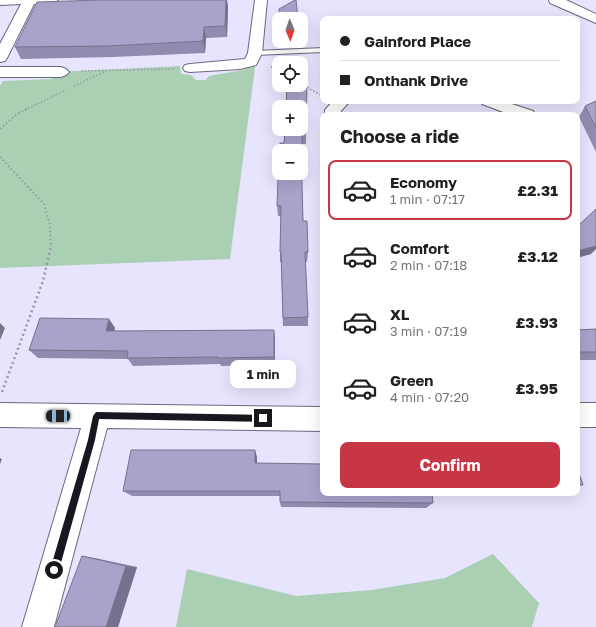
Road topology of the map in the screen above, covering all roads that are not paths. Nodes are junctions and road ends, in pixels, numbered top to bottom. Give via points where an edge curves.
1 (52, 0) edge
2 (261, 0) edge
3 (555, 0) edge
4 (29, 1) junction
5 (0, 2) edge
6 (596, 19) edge
7 (320, 50) edge
8 (255, 53) junction
9 (0, 58) edge
10 (190, 68) road end
11 (0, 72) edge
12 (61, 72) road end
13 (339, 104) edge
14 (496, 104) edge
15 (333, 112) edge
16 (519, 112) edge
17 (0, 415) edge
18 (580, 415) edge
19 (596, 415) edge
20 (96, 416) junction
21 (320, 419) edge
22 (38, 627) edge

1 - 4 street
2 - 8 street
3 - 6 street
4 - 5 street
4 - 9 street
7 - 8 lane
8 - 10 street via 251,62 240,66
11 - 12 street
13 - 15 street
14 - 16 street
17 - 20 street
18 - 19 street
20 - 21 street
20 - 22 street via 92,440

